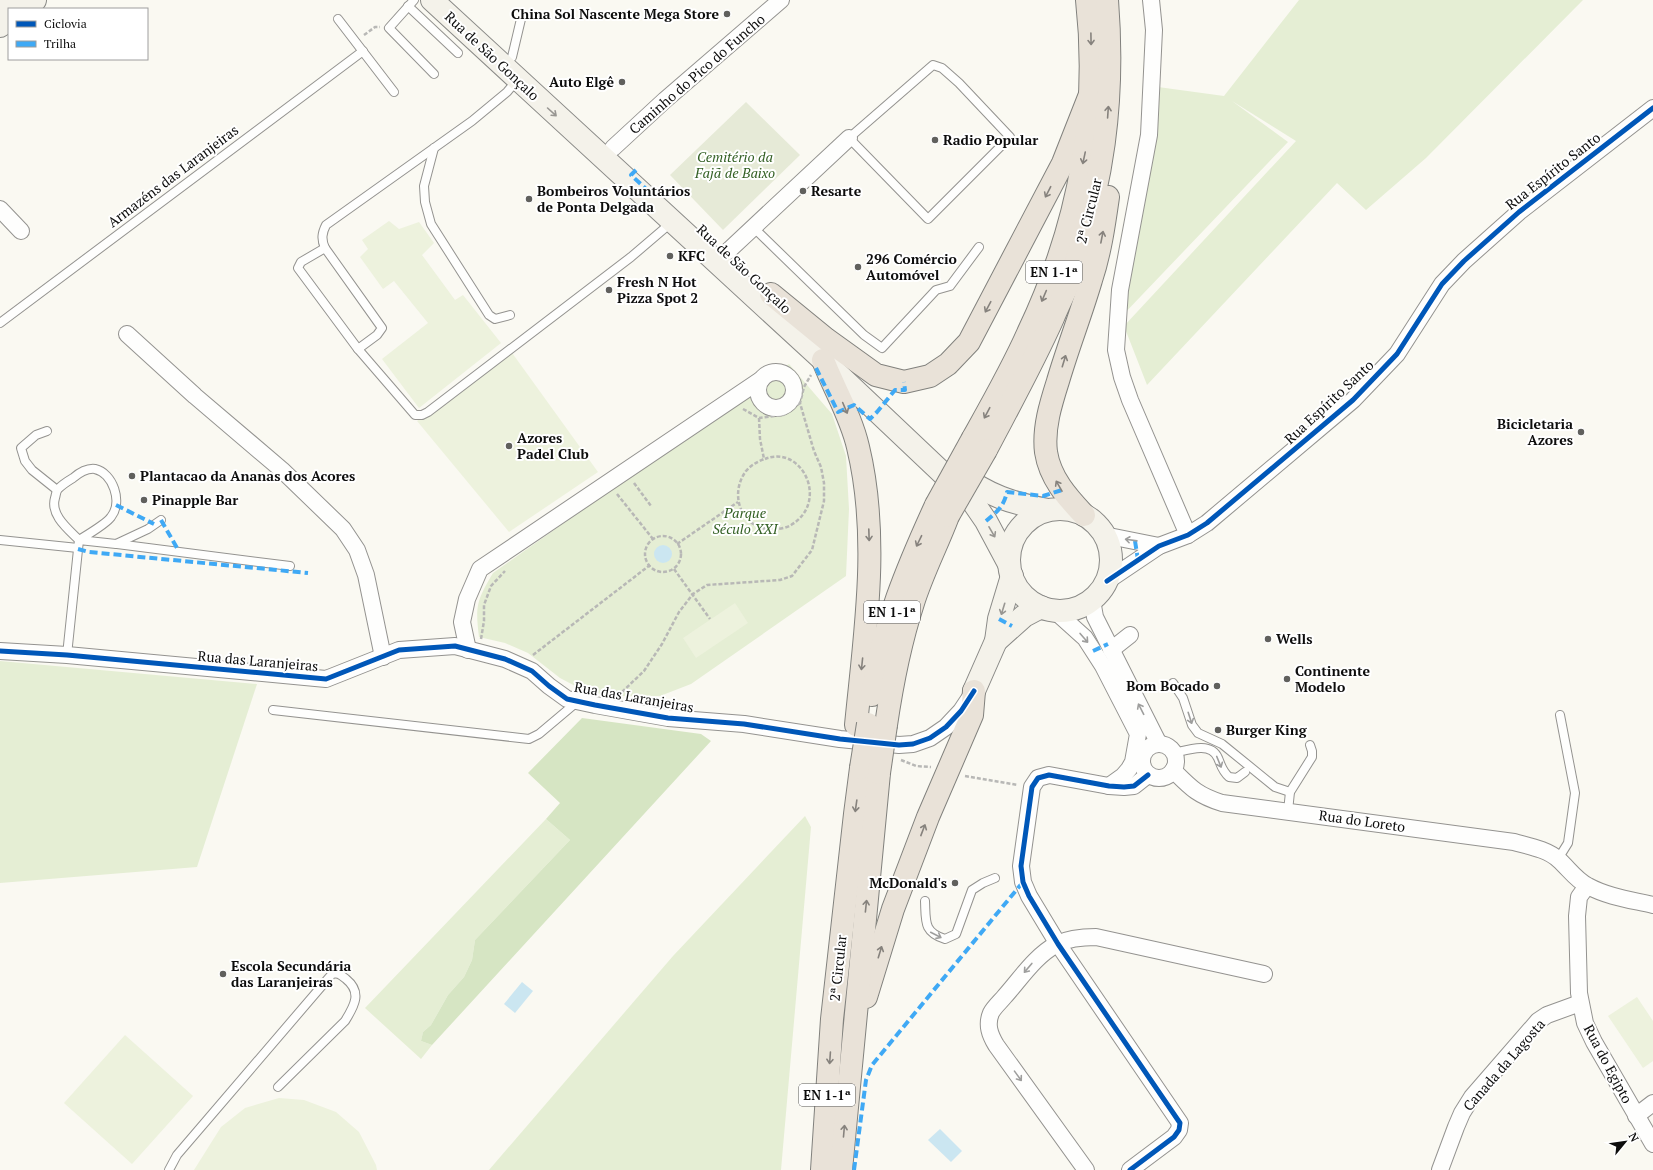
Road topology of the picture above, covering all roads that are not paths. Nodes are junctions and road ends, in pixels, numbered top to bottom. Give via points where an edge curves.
1 (8, 0) edge
2 (36, 0) edge
3 (432, 0) edge
4 (449, 0) edge
5 (781, 0) edge
6 (1087, 0) edge
7 (1107, 0) edge
8 (1151, 0) edge
9 (411, 3) edge
10 (0, 6) edge
11 (24, 8) edge
12 (338, 19) dead end
13 (521, 19) dead end
14 (8, 20) edge
15 (0, 26) edge
16 (363, 51) junction
17 (458, 53) dead end
18 (512, 57) junction
19 (434, 74) dead end
20 (517, 80) junction
21 (394, 92) dead end
22 (1091, 92) junction
23 (1653, 108) edge
24 (849, 138) junction
25 (434, 148) junction
26 (613, 148) junction
27 (1104, 151) junction
28 (0, 209) edge
29 (673, 222) junction
30 (754, 228) junction
31 (21, 231) dead end
32 (979, 247) dead end
33 (325, 248) junction
34 (727, 252) junction
35 (771, 294) junction
36 (510, 315) dead end
37 (0, 323) edge
38 (127, 334) dead end
39 (358, 349) junction
40 (823, 360) junction
41 (762, 379) junction
42 (761, 399) junction
43 (738, 403) junction
44 (47, 431) dead end
45 (980, 444) junction
46 (57, 490) junction
47 (1048, 510) junction
48 (1084, 515) junction
49 (161, 520) dead end
50 (1104, 535) junction
51 (1188, 535) junction
52 (0, 540) edge
53 (79, 544) junction
54 (116, 544) junction
55 (1159, 546) junction
56 (290, 566) dead end
57 (1010, 570) junction
58 (1106, 581) junction
59 (1092, 600) junction
60 (1048, 609) junction
61 (1130, 635) dead end
62 (996, 641) junction
63 (0, 650) edge
64 (1111, 650) junction
65 (474, 652) junction
66 (68, 655) junction
67 (383, 657) junction
68 (1173, 683) dead end
69 (974, 691) junction
70 (578, 701) junction
71 (273, 710) dead end
72 (1560, 715) dead end
73 (870, 725) junction
74 (1138, 734) junction
75 (1310, 745) dead end
76 (1153, 746) junction
77 (1174, 753) junction
78 (870, 770) junction
79 (1173, 770) junction
80 (1245, 772) dead end
81 (1148, 775) junction
82 (1109, 786) junction
83 (1290, 792) junction
84 (1288, 811) junction
85 (1558, 859) junction
86 (995, 878) dead end
87 (1587, 886) junction
88 (926, 901) dead end
89 (1653, 905) edge
90 (1058, 944) junction
91 (1264, 974) dead end
92 (1580, 1003) junction
93 (854, 1028) junction
94 (278, 1087) dead end
95 (1653, 1103) edge
96 (1636, 1116) junction
97 (1653, 1144) edge
98 (168, 1170) edge
99 (822, 1170) edge
100 (841, 1170) edge
101 (1086, 1170) edge
102 (1130, 1170) edge
103 (1440, 1170) edge

1 - 10 main road
2 - 11 main road
3 - 20 main road, Rua de São Gonçalo
4 - 18 main road, Rua de São Gonçalo
5 - 26 street, Caminho do Pico do Funcho
6 -> 22 highway, 2ª Circular / EN 1-1ª via 1091,33
27 -> 7 highway, 2ª Circular / EN 1-1ª via 1110,80
8 - 51 street via 1154,30 1149,135 1120,290 1116,350 1130,400
9 - 17 lane
9 - 19 lane via 389,28
12 - 16 lane
13 - 18 lane
14 - 15 main road
16 - 21 lane
16 - 37 lane, Armazéns das Laranjeiras
18 - 26 main road, Rua de São Gonçalo
20 - 25 lane via 507,92
20 -> 29 main road, Rua de São Gonçalo
22 -> 35 highway via 1063,163 969,342 948,364 930,376 904,382 876,375
22 -> 45 highway, 2ª Circular / EN 1-1ª via 1086,149 1072,214 1053,275
23 - 51 street, Rua Espírito Santo via 1519,212 1464,261 1442,284 1397,354 1353,400 1207,523
24 - 24 lane via 932,65 942,68 959,83 1010,137 928,219
24 - 30 street
25 - 33 lane via 326,224 322,240
25 - 36 lane via 424,186 431,224 489,315 495,319
26 - 34 main road, Rua de São Gonçalo
27 - 45 highway, 2ª Circular / EN 1-1ª via 1090,218 1068,283 1042,342
48 -> 27 highway via 1055,478 1047,459 1046,438 1050,408 1092,279 1102,239 1111,180
28 - 31 street
29 - 39 lane via 631,257 422,415 415,415
29 - 40 main road, Rua de São Gonçalo
30 - 32 lane via 864,335 882,348 936,290 950,286
30 - 34 street
33 - 39 lane via 382,328
33 - 39 lane via 301,262 298,268
34 - 35 main road, Rua de São Gonçalo
35 - 47 main road, Rua de São Gonçalo via 959,473 981,489 1005,500
38 - 67 street via 282,470 343,529 357,550 366,575
40 -> 57 main road, Rua de São Gonçalo via 973,502 986,521
40 -> 73 highway via 846,408 858,447 869,532
41 - 42 street via 758,391
41 - 42 street via 774,373 783,374 792,382 794,392 790,401 780,408 772,408
41 - 43 street
42 - 43 street
43 - 65 street via 480,569 467,599 462,622
44 - 46 lane via 36,435 21,448 25,461 32,470
45 - 73 highway, EN 1-1ª, bridge via 942,511 916,548 884,637 874,680
46 - 53 lane via 54,510
46 - 53 lane via 81,472 93,469 104,472 116,494 116,505 111,517
47 - 48 main road via 1060,509
47 - 57 main road via 1023,524 1015,536 1010,550
48 - 50 main road via 1096,524
49 - 54 lane
55 -> 50 street
50 - 58 main road via 1111,558
51 - 55 street, Rua Espírito Santo
52 - 53 lane
53 - 54 lane
53 - 66 lane
54 - 56 lane
55 - 58 street, Rua Espírito Santo
57 - 60 main road via 1018,589 1028,600
57 -> 62 main road, Rua das Laranjeiras
58 - 59 main road
59 - 60 main road via 1081,607 1068,610
59 - 64 street via 1095,617
60 - 62 main road, Rua das Laranjeiras via 1024,616
60 -> 74 street via 1085,638
61 - 64 street
62 - 69 main road, Rua das Laranjeiras
63 - 66 street, Rua das Laranjeiras
76 -> 64 street
65 - 67 street, Rua das Laranjeiras via 455,646 399,650
65 - 70 street, Rua das Laranjeiras via 505,659 532,671 567,699
66 - 67 street, Rua das Laranjeiras via 326,679
68 -> 83 lane via 1198,733 1222,744 1275,787
69 - 70 street, Rua das Laranjeiras via 946,727 930,738 913,744 899,745 744,724 668,718
93 -> 69 highway via 869,990 893,908 928,817 972,715
70 - 71 lane via 539,734 529,739
72 - 85 lane via 1575,793 1568,843
73 - 78 highway, EN 1-1ª, bridge
74 - 76 street
74 - 82 street via 1133,762 1129,769
75 - 83 lane via 1312,757
76 - 77 street via 1168,746
76 - 81 street via 1144,752 1142,761
77 - 79 street
77 -> 80 lane via 1206,748 1218,757 1220,765 1229,776 1237,778
93 -> 78 highway, 2ª Circular / EN 1-1ª
78 -> 99 highway, 2ª Circular / EN 1-1ª via 855,814 832,1019
79 - 81 street via 1159,778
79 - 84 street, Rua do Loreto via 1194,791 1206,798 1222,803
81 - 82 street via 1134,786
82 - 90 street via 1049,775 1038,778 1032,787 1021,866 1023,882
83 - 84 lane
84 - 85 street, Rua do Loreto via 1514,842 1534,847
85 - 87 street via 1572,875
88 -> 86 lane via 926,923 929,931 946,939 956,934 972,890
87 - 89 street
87 - 92 street, Rua do Egipto via 1579,897 1578,905
90 - 91 street via 1081,937 1096,937
90 -> 101 street via 1034,961 992,1012 989,1025 996,1045
90 - 102 street via 1180,1123 1174,1137
92 - 96 street, Rua do Egipto via 1585,1023 1594,1042
92 - 103 street, Canada da Lagosta via 1538,1021 1472,1098 1456,1127
100 -> 93 highway, 2ª Circular / EN 1-1ª
94 - 98 lane via 345,1021 353,1008 356,994 353,984 340,974 332,974 177,1155
95 - 96 street
96 - 97 street, Rua do Egipto

